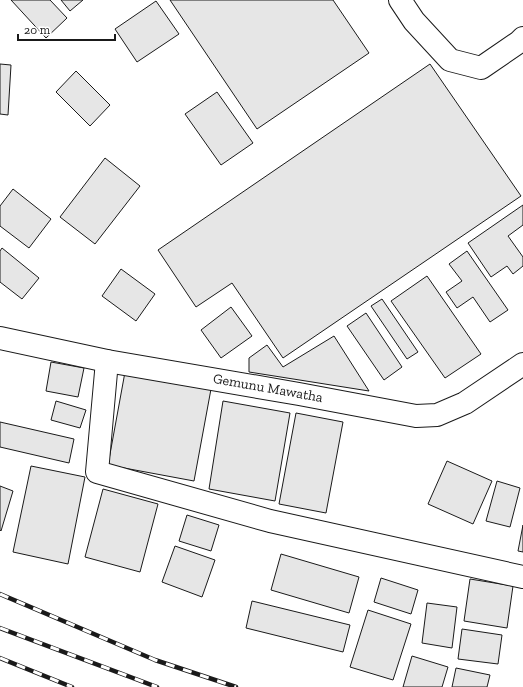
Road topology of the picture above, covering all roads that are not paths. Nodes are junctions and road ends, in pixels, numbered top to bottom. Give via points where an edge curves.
1 (400, 0) edge
2 (523, 38) edge
3 (0, 338) edge
4 (107, 361) junction
5 (523, 364) edge
6 (523, 577) edge

1 - 2 street via 414,20 450,60 481,68
3 - 4 street, Gemunu Mawatha
4 - 5 street, Gemunu Mawatha via 416,416 437,415 465,404
4 - 6 street via 97,472 270,520

